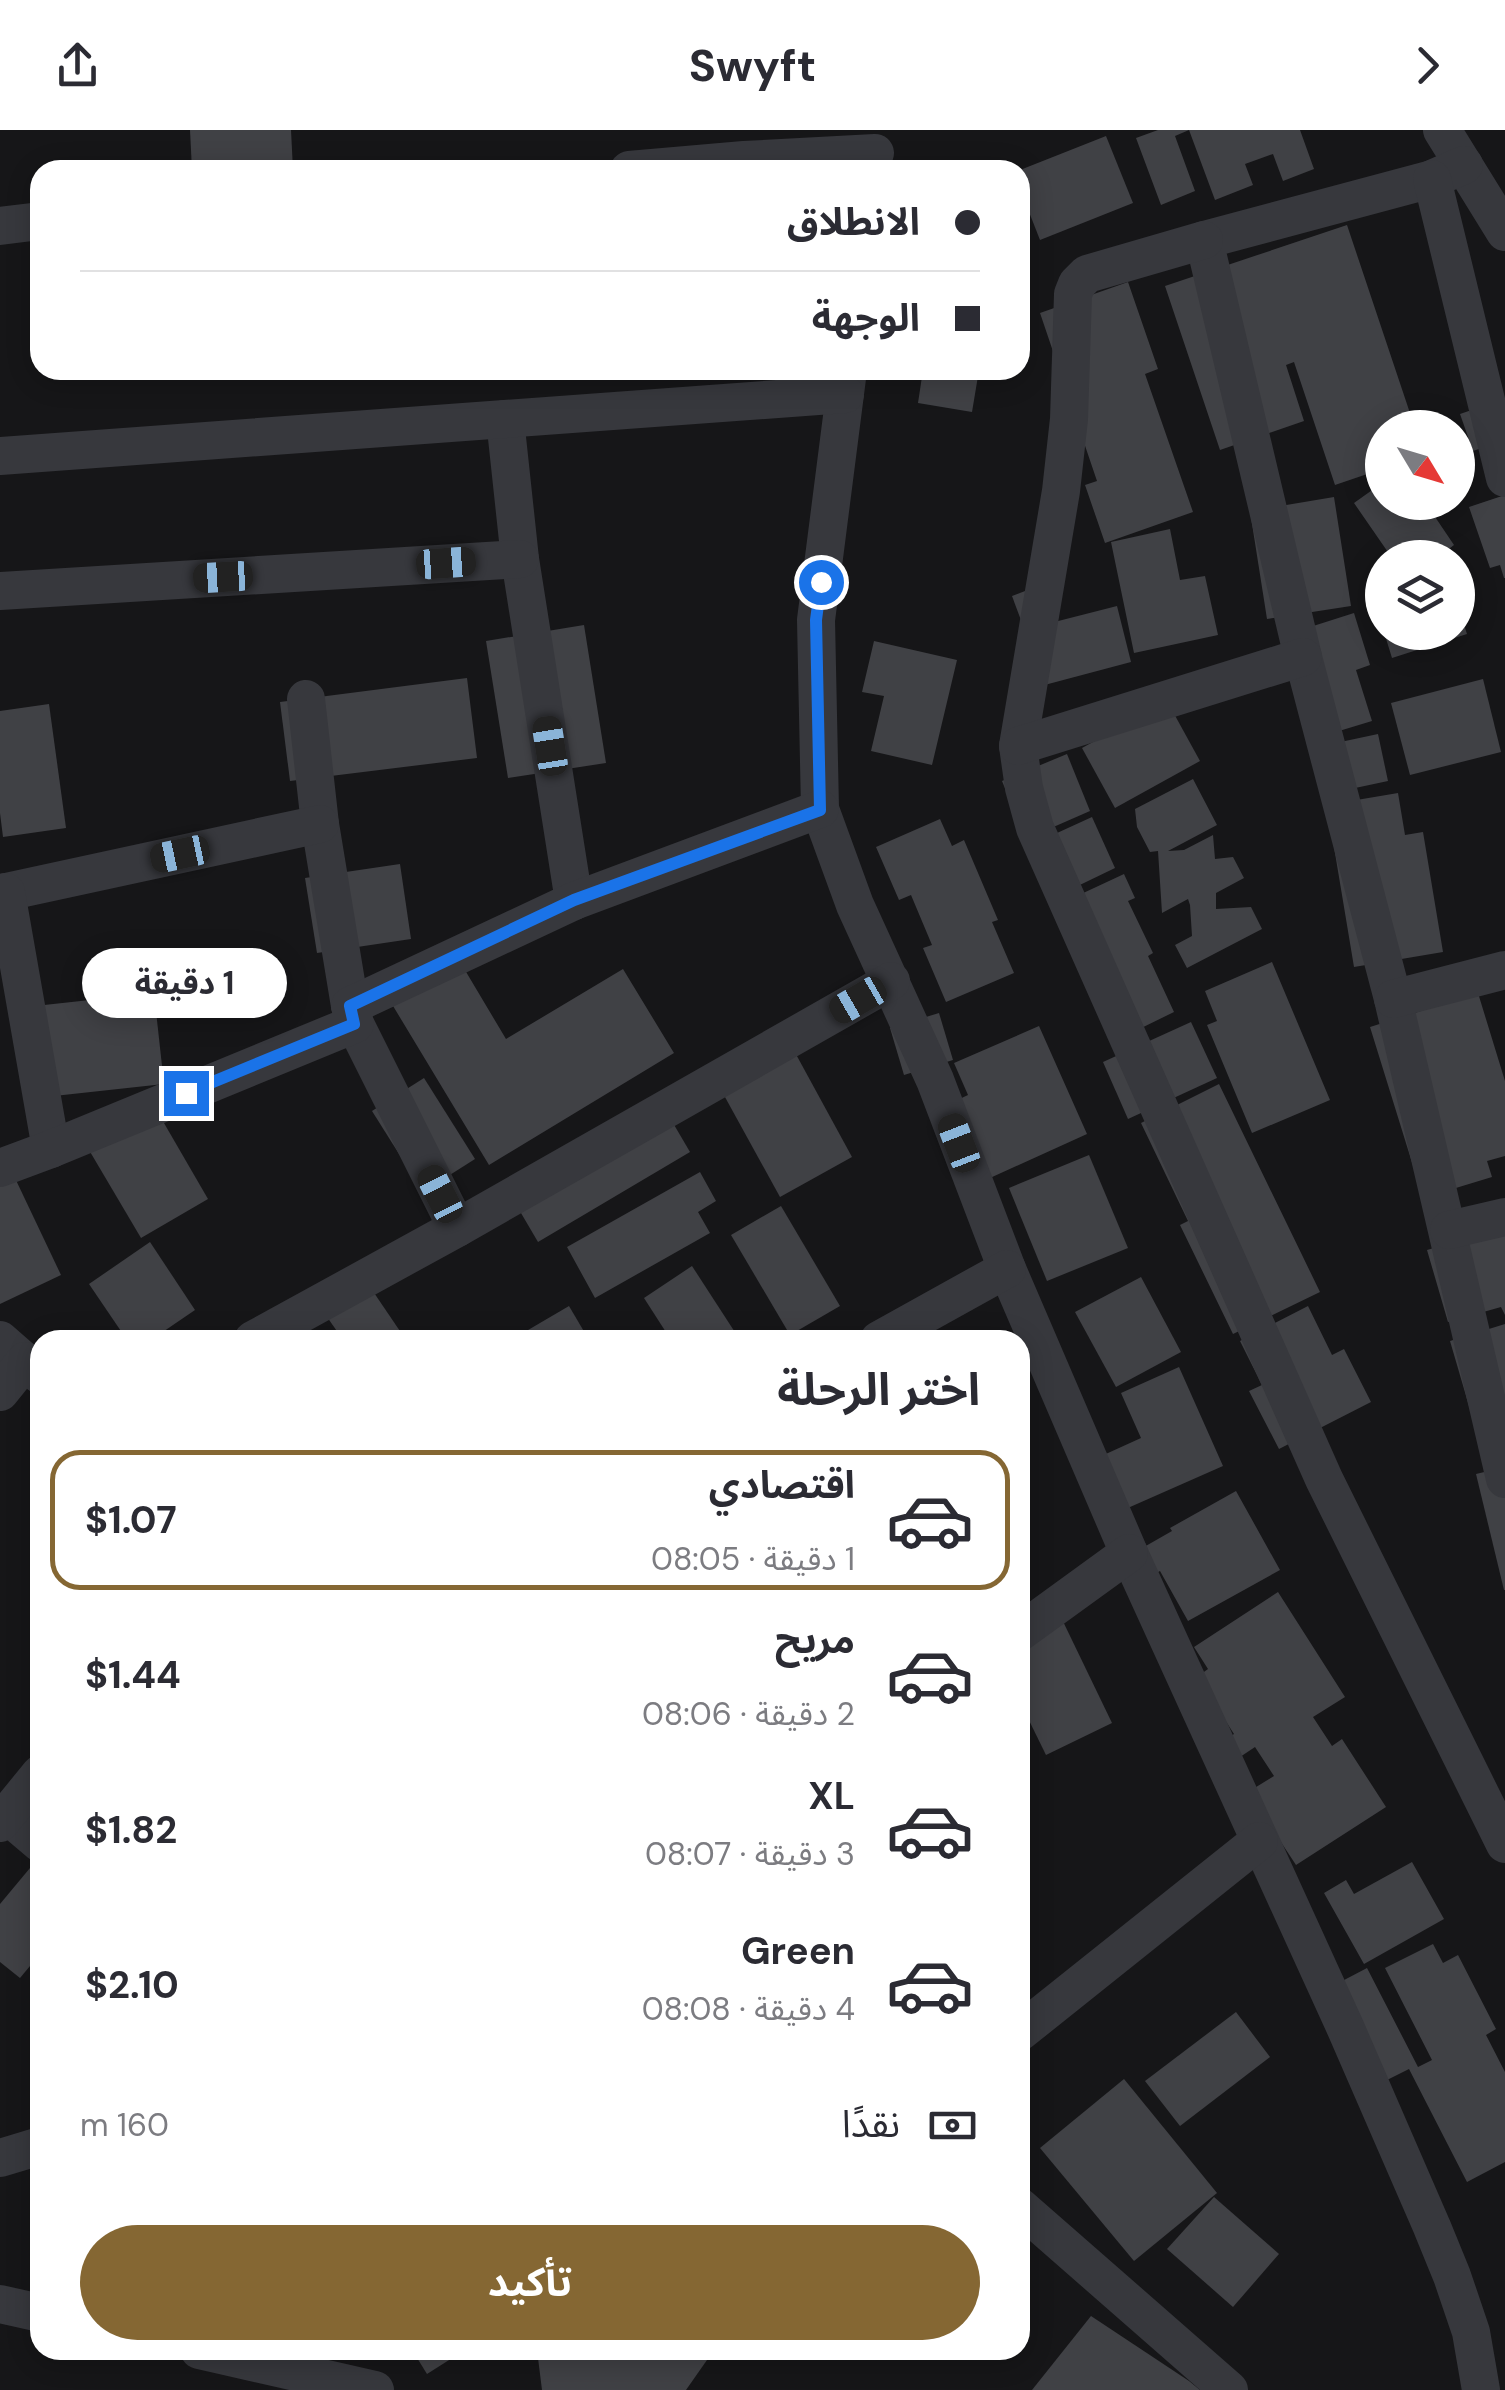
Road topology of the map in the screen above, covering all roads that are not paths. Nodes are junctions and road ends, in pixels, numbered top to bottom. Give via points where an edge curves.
1 (1442, 130) edge
2 (742, 145) edge
3 (876, 151) edge
4 (674, 160) edge
5 (1448, 172) junction
6 (30, 222) edge
7 (0, 226) edge
8 (1505, 232) edge
9 (1204, 240) junction
10 (847, 382) edge
11 (505, 419) junction
12 (0, 456) edge
13 (1505, 478) edge
14 (520, 558) junction
15 (0, 591) edge
16 (1304, 657) junction
17 (306, 699) dead end
18 (1018, 746) junction
19 (820, 810) junction
20 (320, 824) junction
21 (3, 892) edge
22 (574, 900) junction
23 (1505, 970) edge
24 (891, 981) junction
25 (1393, 999) junction
26 (352, 1015) junction
27 (52, 1149) junction
28 (0, 1168) edge
29 (1505, 1217) edge
30 (457, 1228) junction
31 (1449, 1230) junction
32 (1006, 1270) junction
33 (272, 1330) edge
34 (897, 1330) edge
35 (22, 1359) edge
36 (0, 1392) edge
37 (1503, 1462) edge
38 (1129, 1554) junction
39 (1030, 1625) edge
40 (30, 1786) edge
41 (3, 1819) edge
42 (30, 1837) edge
43 (1259, 1841) junction
44 (1505, 1844) edge
45 (1030, 2024) edge
46 (30, 2149) edge
47 (0, 2158) edge
48 (1030, 2216) edge
49 (0, 2304) edge
50 (30, 2311) edge
51 (243, 2360) edge
52 (374, 2390) edge
53 (1229, 2390) edge
54 (1481, 2390) edge

1 - 5 street
2 - 3 street
2 - 4 street
5 - 8 street
5 - 9 street
5 - 13 street
6 - 7 street
9 - 16 street
9 - 18 street via 1087,274 1073,294 1062,491
10 - 11 street
10 - 19 street via 816,620
11 - 12 street
11 - 14 street
14 - 15 street
14 - 22 street
16 - 18 street
16 - 25 street
17 - 20 street
18 - 44 street via 1035,828 1324,1479
19 - 22 street
19 - 24 street
20 - 21 street
20 - 26 street
21 - 27 street
22 - 26 street
23 - 25 street
24 - 30 street
24 - 32 street
25 - 31 street
26 - 27 street
26 - 30 street
27 - 28 street
29 - 31 street
30 - 33 street
31 - 37 street
32 - 34 street
32 - 38 street
35 - 36 street
38 - 39 street
38 - 43 street
40 - 41 street
41 - 42 street
43 - 45 street
43 - 54 street via 1452,2276
46 - 47 street
48 - 53 street
49 - 50 street
51 - 52 street

